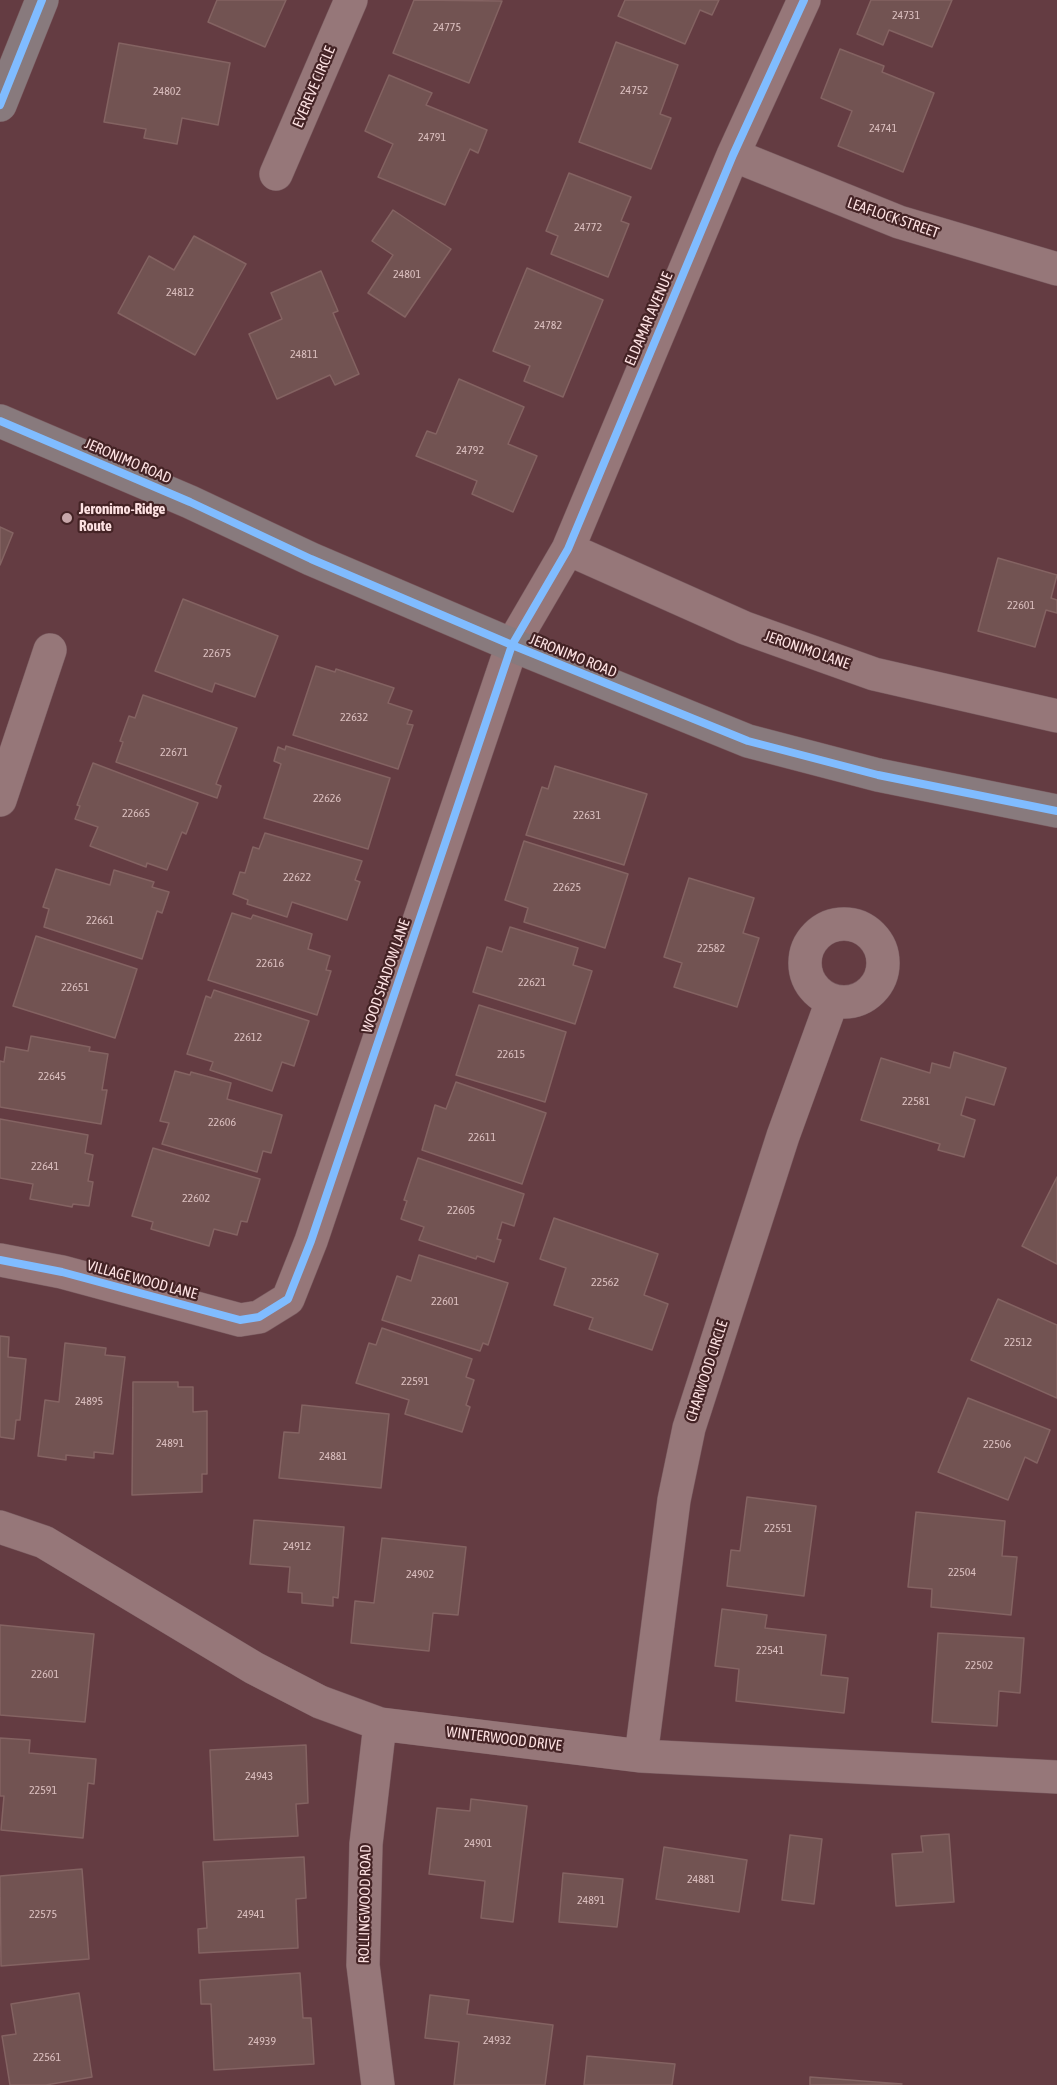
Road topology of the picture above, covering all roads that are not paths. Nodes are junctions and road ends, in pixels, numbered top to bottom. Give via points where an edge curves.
1 (42, 0) edge
2 (351, 0) edge
3 (804, 0) edge
4 (0, 105) edge
5 (733, 155) junction
6 (276, 174) dead end
7 (1057, 269) edge
8 (0, 421) edge
9 (568, 549) junction
10 (512, 645) junction
11 (50, 650) dead end
12 (1057, 716) edge
13 (0, 800) edge
14 (1057, 811) edge
15 (832, 1000) dead end
16 (0, 1260) edge
17 (276, 1309) joint
18 (0, 1527) edge
19 (380, 1724) junction
20 (642, 1756) junction
21 (1057, 1777) edge
22 (378, 2085) edge

1 - 4 main road
2 - 6 street, EVEREVE CIRCLE
3 - 5 street, ELDAMAR AVENUE
5 - 7 street, LEAFLOCK STREET via 899,222
5 - 9 street, ELDAMAR AVENUE
8 - 10 main road, JERONIMO ROAD
9 - 10 street, ELDAMAR AVENUE
9 - 12 street, JERONIMO LANE via 745,628 874,674
10 - 14 main road, JERONIMO ROAD via 748,741 878,774
10 - 17 street, WOOD SHADOW LANE via 311,1241 288,1299
11 - 13 street
15 - 20 street, CHARWOOD CIRCLE via 783,1136 688,1428 674,1500
16 - 17 street, VILLAGE WOOD LANE via 62,1272 240,1320
18 - 19 street, WINTERWOOD DRIVE via 44,1542 254,1668 320,1702
19 - 20 street, WINTERWOOD DRIVE
19 - 22 street, ROLLINGWOOD ROAD via 366,1844 363,1965
20 - 21 street, WINTERWOOD DRIVE

